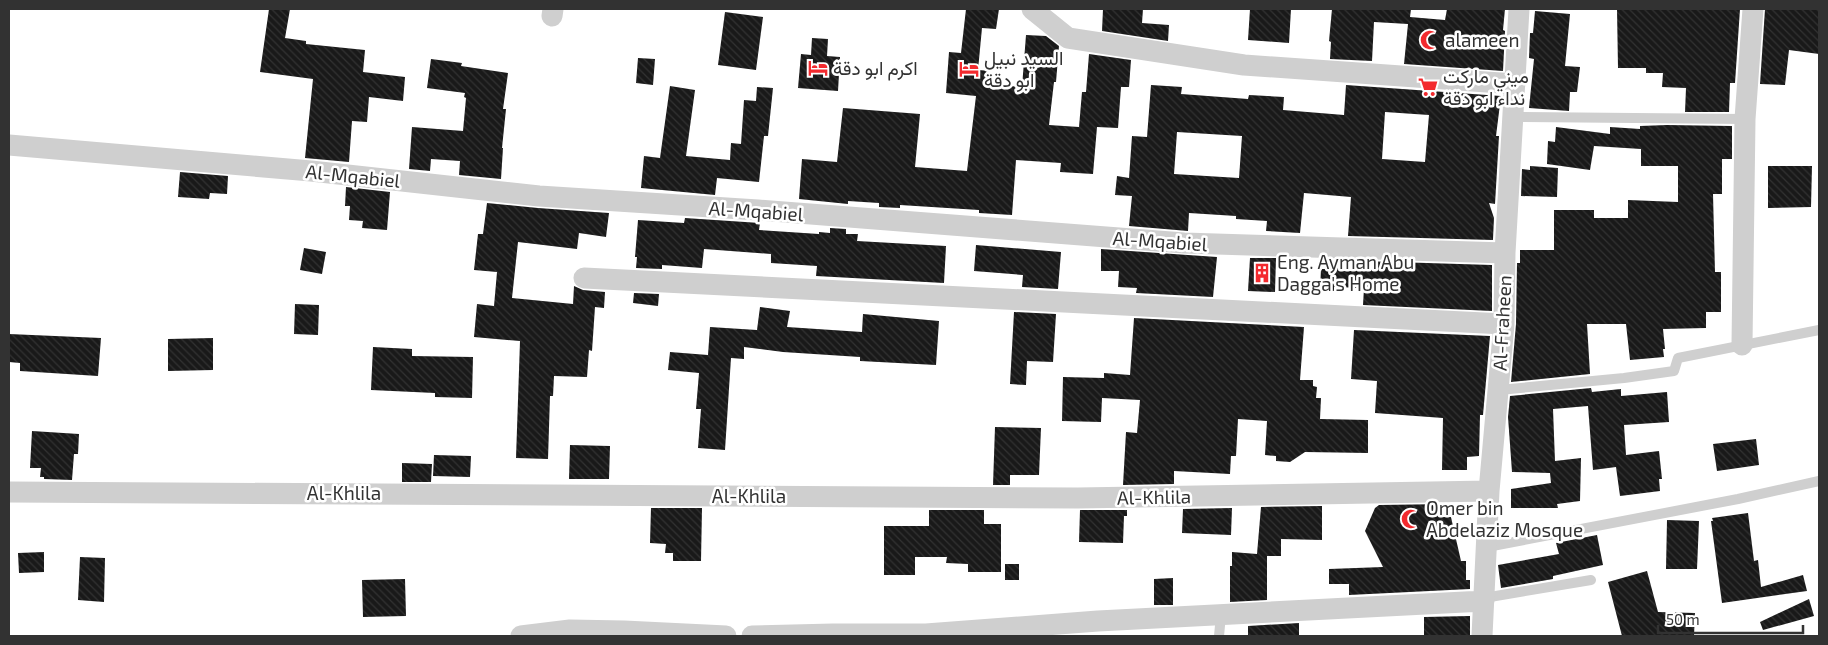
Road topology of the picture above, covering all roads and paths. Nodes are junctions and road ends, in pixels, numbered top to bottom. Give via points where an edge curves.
1 (1032, 9) edge
2 (1519, 9) edge
3 (1753, 9) edge
4 (1515, 84) junction
5 (1513, 116) junction
6 (1745, 119) junction
7 (9, 145) edge
8 (1505, 253) junction
9 (584, 278) dead end
10 (1504, 324) junction
11 (1819, 330) edge
12 (1742, 345) junction
13 (1499, 390) junction
14 (1819, 482) edge
15 (9, 492) edge
16 (1489, 492) junction
17 (1487, 547) junction
18 (1591, 580) dead end
19 (1484, 600) junction
20 (1221, 615) junction
21 (926, 635) edge
22 (521, 636) edge
23 (726, 636) edge
24 (752, 636) edge
25 (1219, 636) edge
26 (1482, 636) edge

1 - 4 street via 1068,38 1244,65
2 - 4 street, Al-Fraheen
3 - 6 street
4 - 5 street, Al-Fraheen
5 - 6 lane
5 - 8 street, Al-Fraheen
6 - 12 street
7 - 8 street, Al-Mqabiel via 311,171 539,196 1184,243
8 - 10 street, Al-Fraheen
9 - 10 street
10 - 13 street, Al-Fraheen
11 - 12 lane
12 - 13 lane via 1678,358 1674,371
13 - 16 street, Al-Fraheen
14 - 17 lane
15 - 16 street, Al-Khlila via 1078,498
16 - 17 street, Al-Fraheen
17 - 19 street, Al-Fraheen
18 - 19 lane
19 - 20 street
19 - 26 street, Al-Fraheen
20 - 21 street
20 - 25 lane
21 - 24 street
22 - 23 street via 570,630

